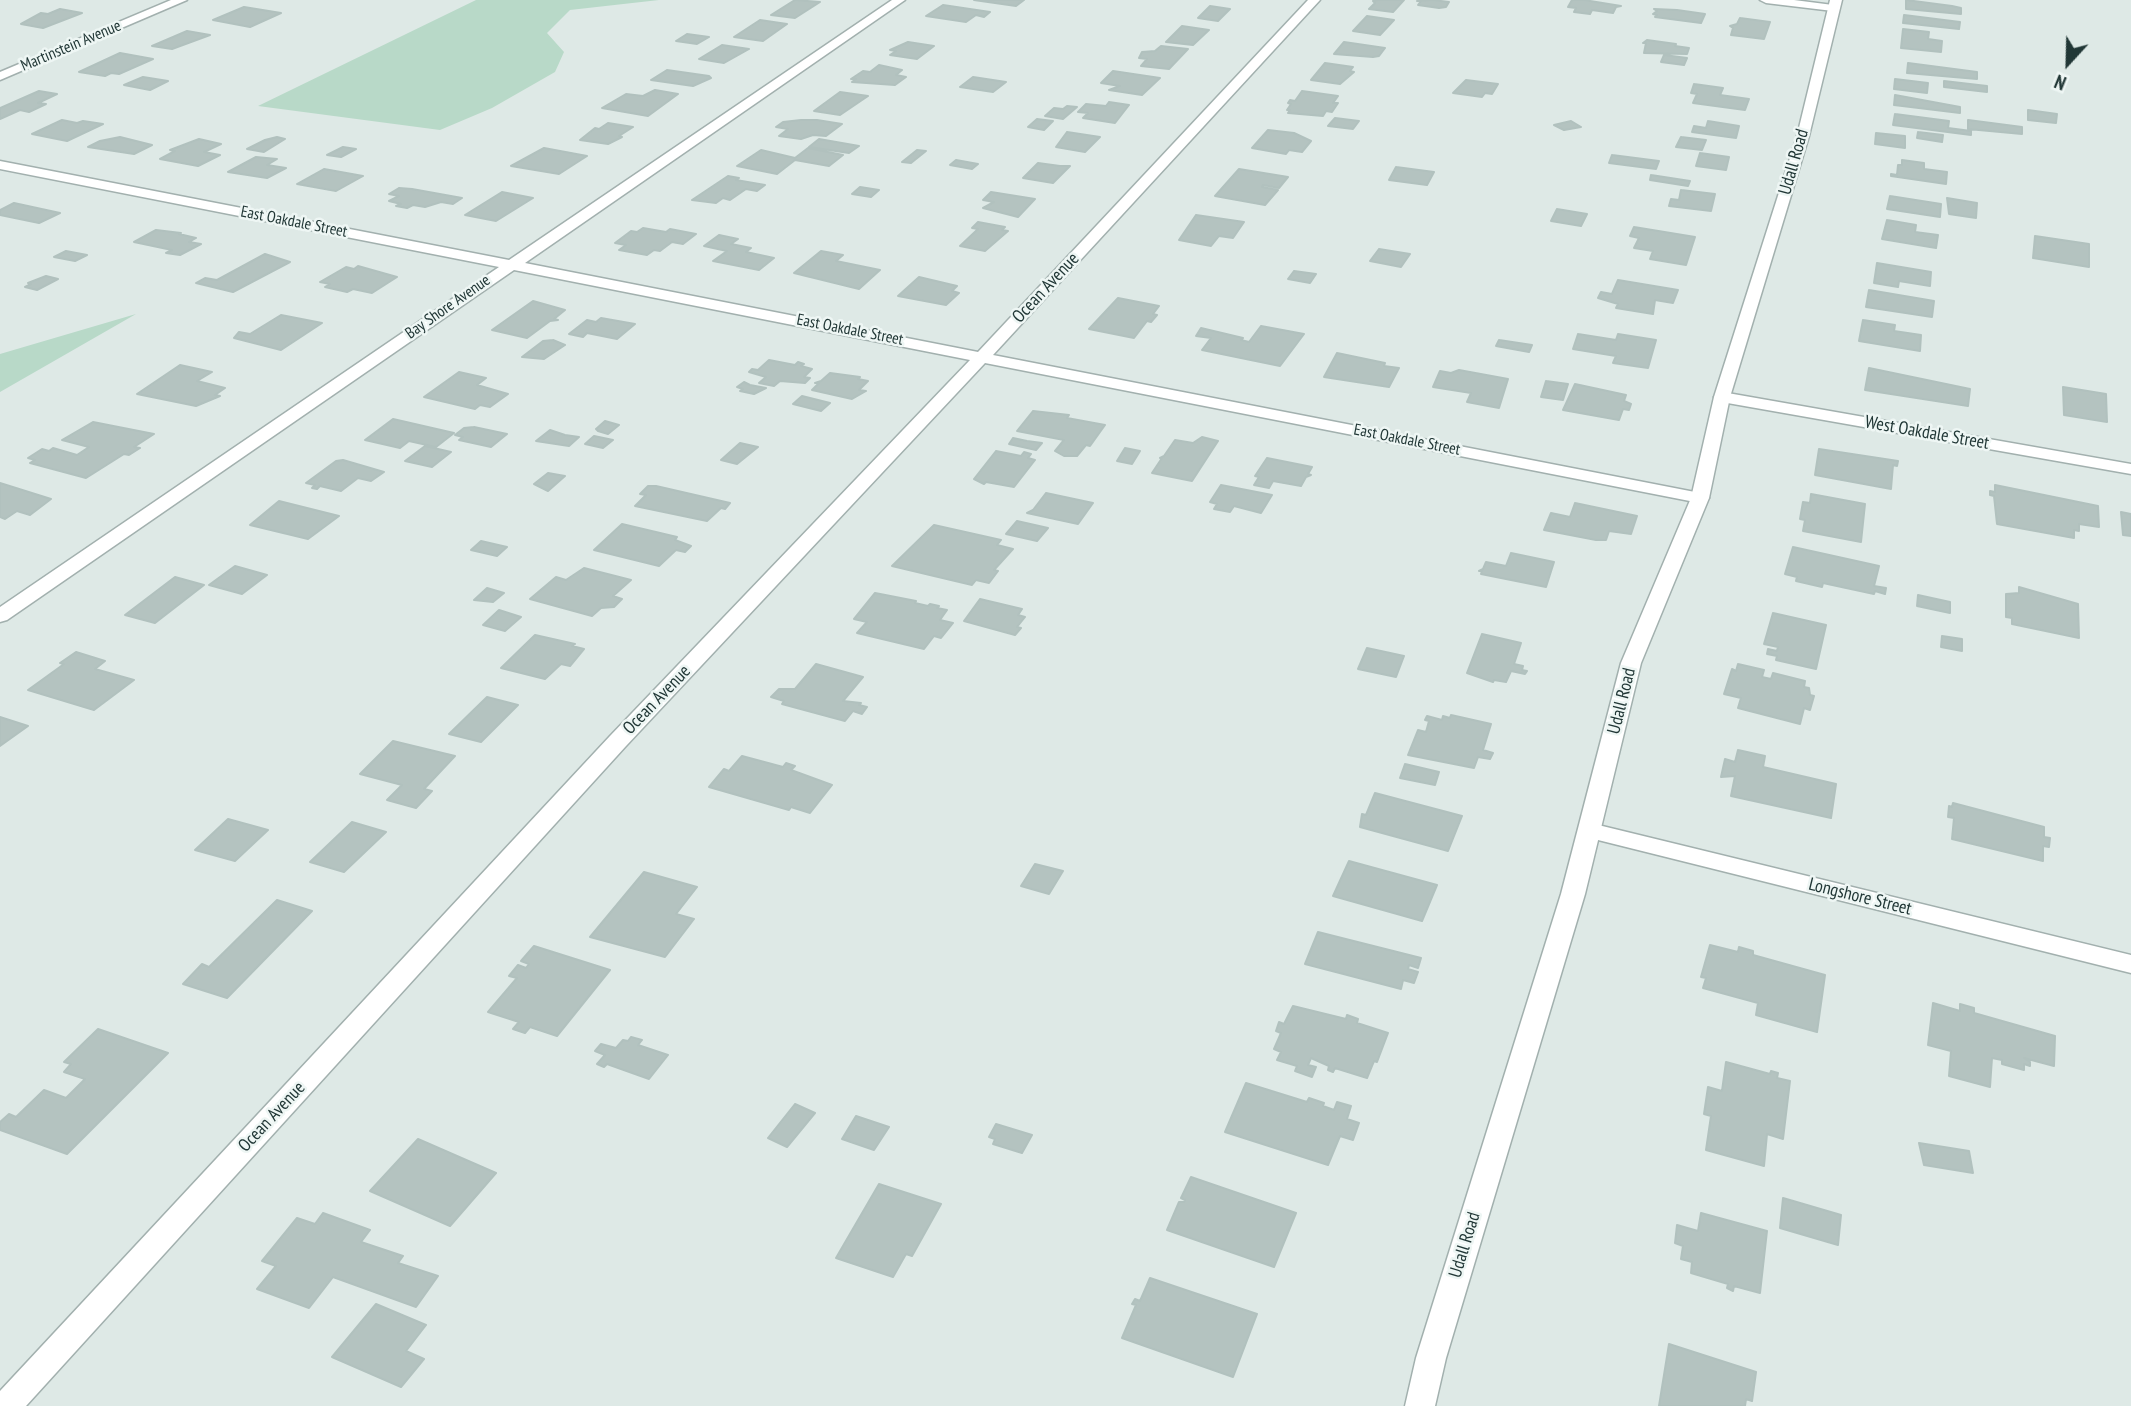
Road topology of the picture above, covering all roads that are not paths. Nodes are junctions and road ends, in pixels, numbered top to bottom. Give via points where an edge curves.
1 (181, 0) edge
2 (898, 0) edge
3 (1314, 0) edge
4 (1766, 0) edge
5 (1835, 4) edge
6 (0, 76) edge
7 (0, 165) edge
8 (510, 264) junction
9 (981, 356) junction
10 (1722, 397) junction
11 (2131, 470) edge
12 (1700, 498) junction
13 (0, 616) edge
14 (1590, 831) junction
15 (2131, 964) edge
16 (6, 1406) edge
17 (1420, 1406) edge

1 - 6 street, Martinstein Avenue
2 - 8 street, Bay Shore Avenue
3 - 9 street, Ocean Avenue
4 - 5 street
5 - 10 street, Udall Road via 1803,136
7 - 8 street, East Oakdale Street
8 - 9 street, East Oakdale Street
8 - 13 street, Bay Shore Avenue
9 - 12 street, East Oakdale Street
9 - 16 street, Ocean Avenue via 608,751
10 - 11 street, West Oakdale Street
10 - 12 street, Udall Road
12 - 14 street, Udall Road via 1632,663
14 - 15 street, Longshore Street
14 - 17 street, Udall Road

